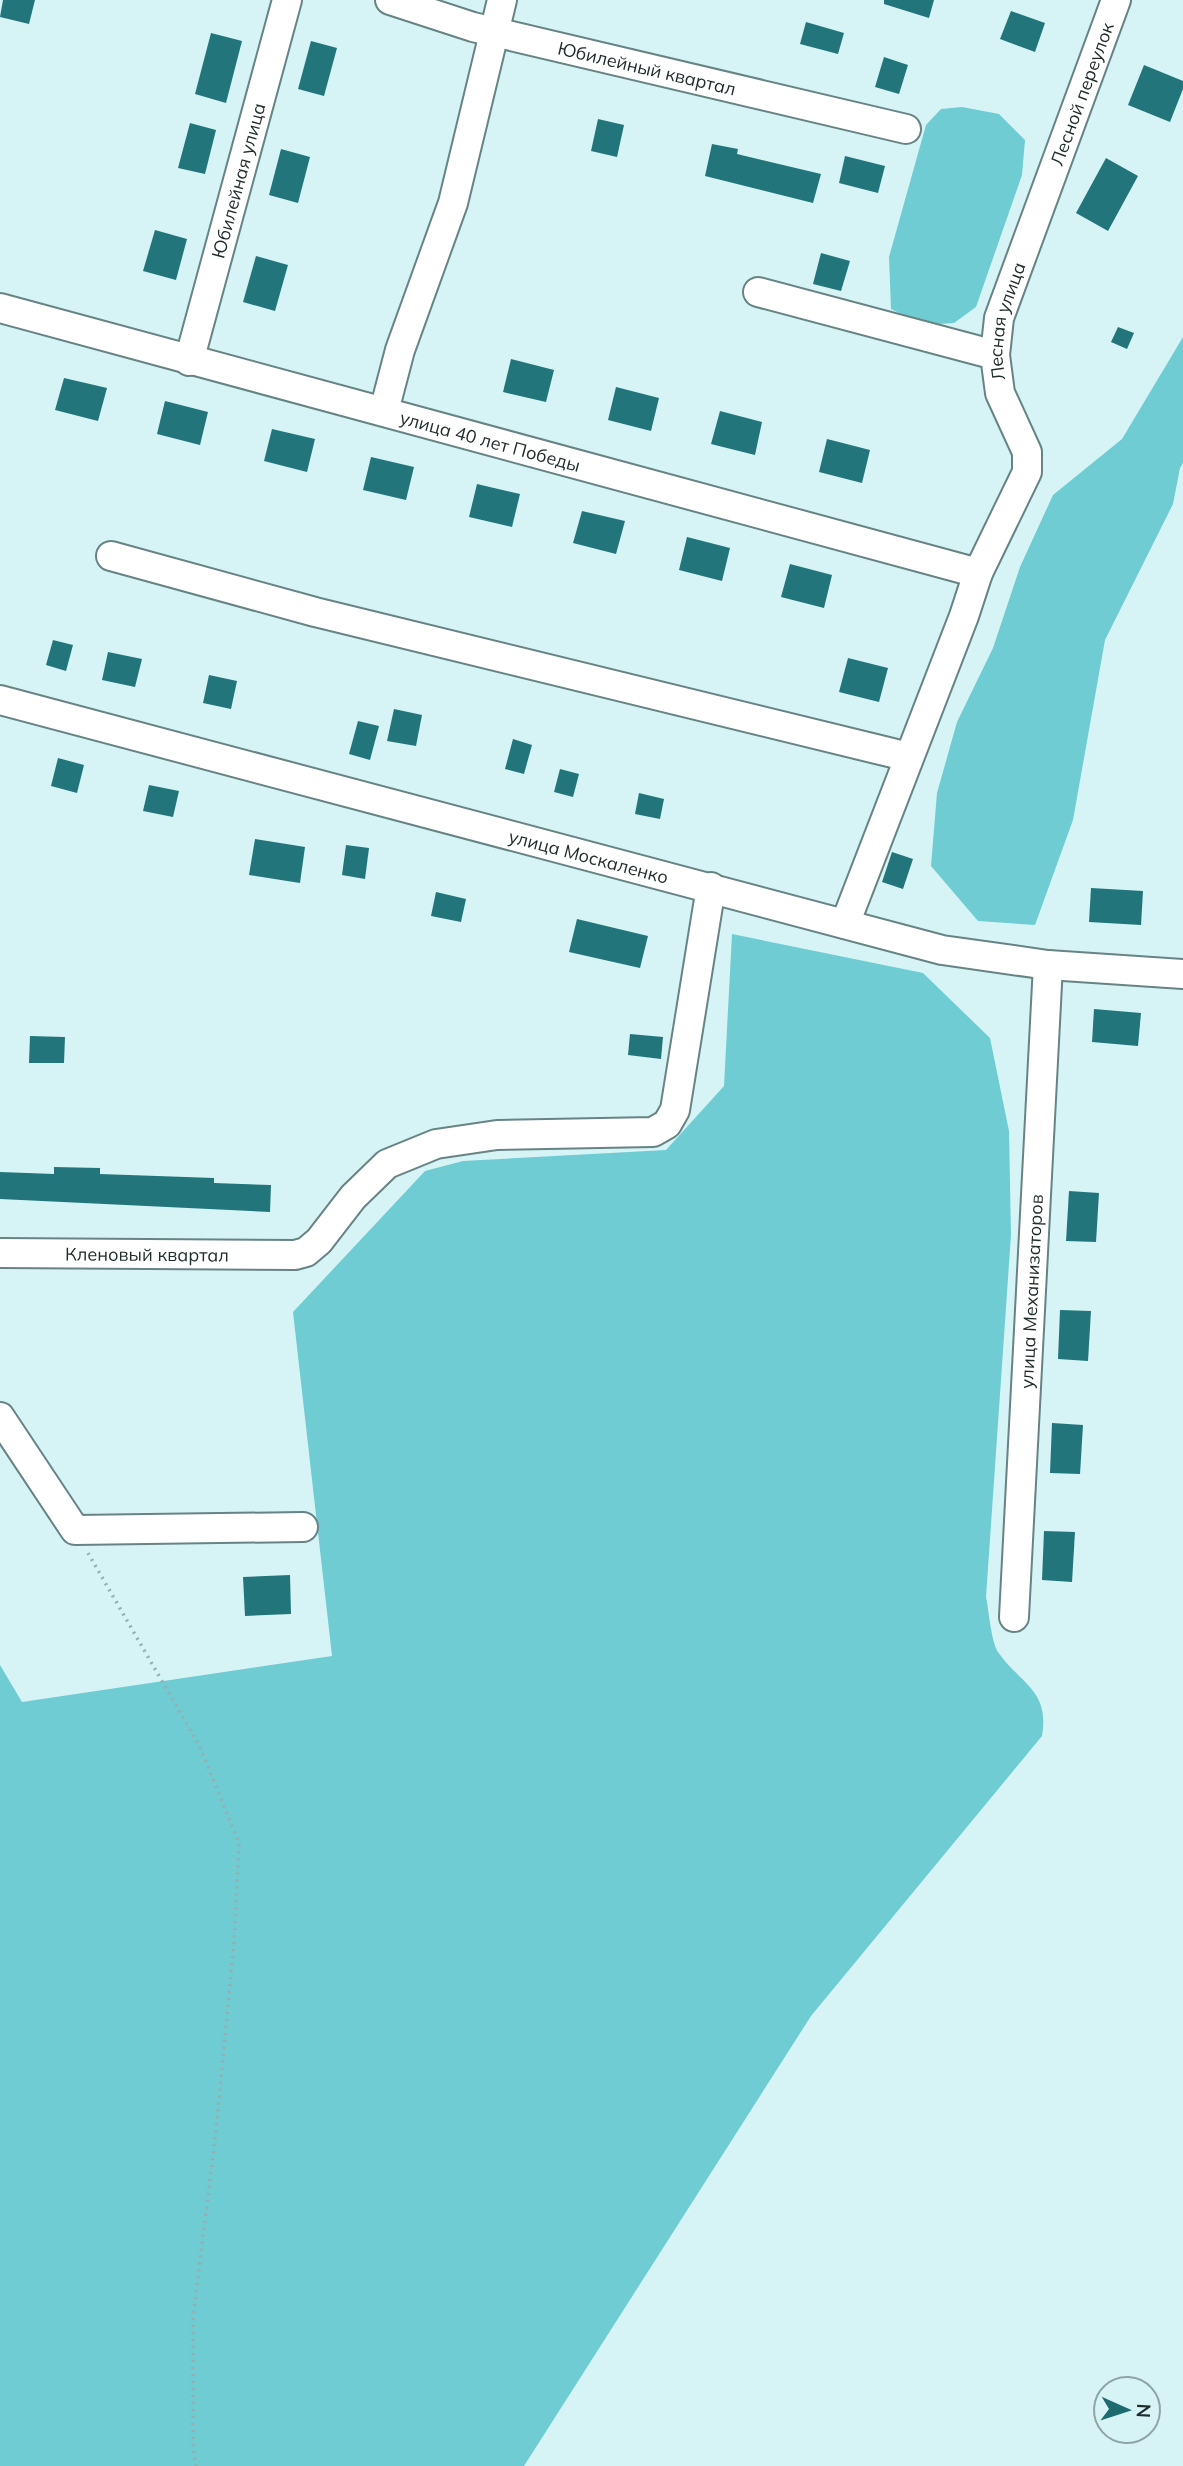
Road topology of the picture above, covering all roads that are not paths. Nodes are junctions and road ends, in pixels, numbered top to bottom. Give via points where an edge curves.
1 (287, 0) edge
2 (390, 0) edge
3 (502, 0) edge
4 (1116, 0) edge
5 (493, 31) junction
6 (906, 129) dead end
7 (1048, 186) joint
8 (758, 292) dead end
9 (0, 308) edge
10 (995, 355) junction
11 (189, 361) junction
12 (384, 411) junction
13 (111, 556) dead end
14 (978, 573) junction
15 (0, 700) edge
16 (909, 757) junction
17 (711, 887) junction
18 (845, 924) junction
19 (1048, 965) junction
20 (1183, 974) edge
21 (0, 1253) edge
22 (0, 1417) edge
23 (303, 1527) dead end
24 (1014, 1617) dead end

1 - 11 street, Юбилейная улица
2 - 5 street, Юбилейный квартал
3 - 5 street
4 - 7 street, Лесной переулок
5 - 6 street, Юбилейный квартал
5 - 12 street via 453,203 400,350
7 - 10 street, Лесная улица via 999,318
8 - 10 street
9 - 11 street, улица 40 лет Победы
10 - 14 street, Лесная улица via 1000,393 1027,452 1027,471
11 - 12 street, улица 40 лет Победы
12 - 14 street, улица 40 лет Победы
13 - 16 street via 315,612
14 - 16 street, Лесная улица
15 - 17 street, улица Москаленко
16 - 18 street, Лесная улица
17 - 18 street, улица Москаленко
17 - 21 street, Кленовый квартал via 675,1110 667,1124 653,1132 497,1135 436,1144 387,1164 353,1197 319,1241 295,1255
18 - 19 street, улица Москаленко via 942,950
19 - 20 street, улица Москаленко
19 - 24 street, улица Механизаторов
22 - 23 street via 75,1530

